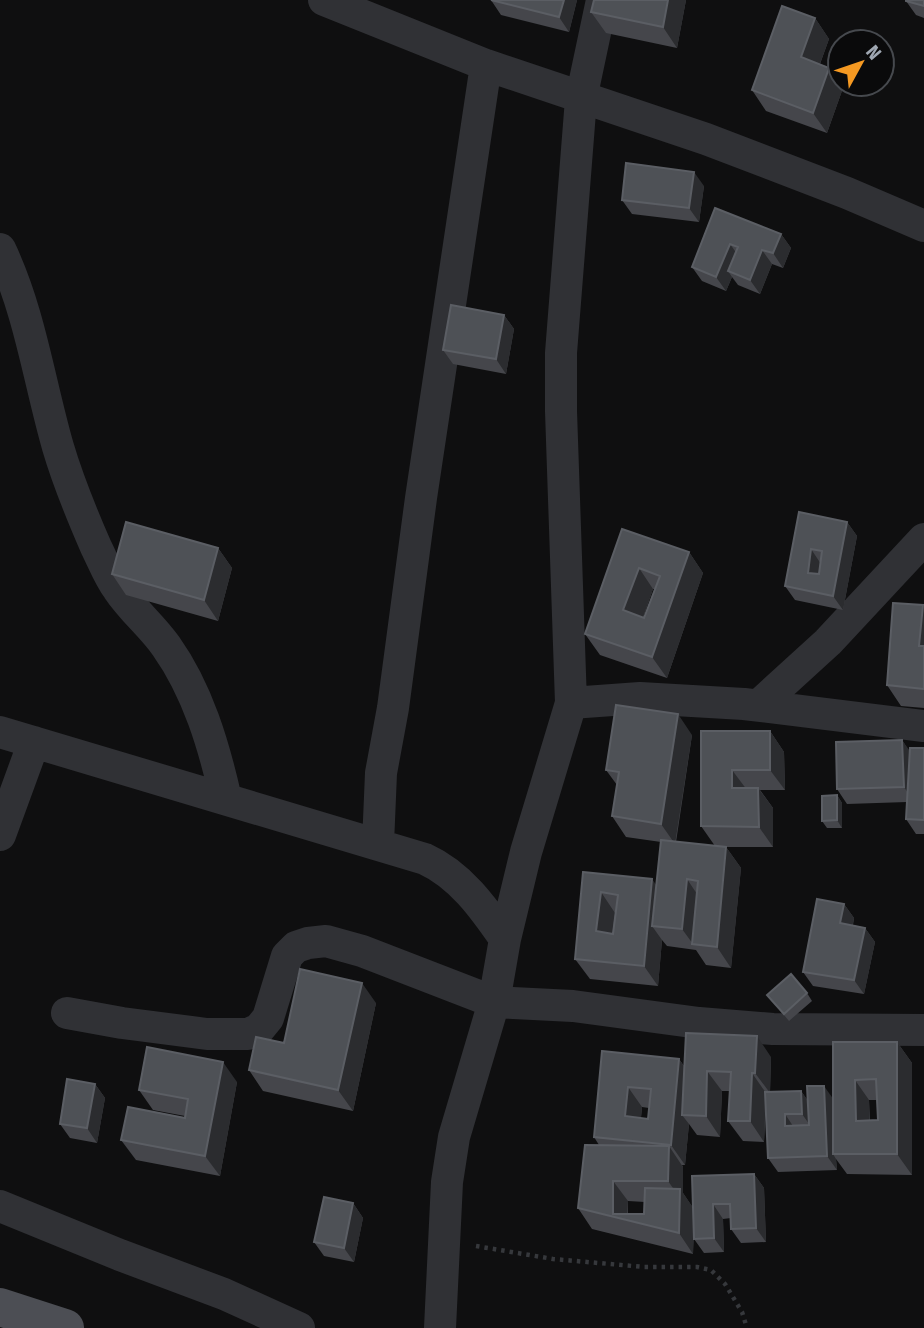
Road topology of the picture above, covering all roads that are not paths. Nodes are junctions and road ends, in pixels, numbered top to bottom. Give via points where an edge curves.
1 (324, 0) edge
2 (602, 0) edge
3 (486, 65) junction
4 (580, 99) junction
5 (924, 226) edge
6 (0, 249) edge
7 (924, 539) edge
8 (571, 703) junction
9 (759, 705) junction
10 (924, 726) edge
11 (0, 732) edge
12 (34, 742) junction
13 (226, 799) junction
14 (0, 835) edge
15 (378, 844) junction
16 (505, 939) junction
17 (494, 1002) junction
18 (67, 1013) dead end
19 (924, 1030) edge
20 (0, 1206) edge
21 (0, 1307) edge
22 (65, 1328) edge
23 (299, 1328) edge
24 (440, 1328) edge

1 - 3 street
2 - 4 street
3 - 4 street
3 - 15 street via 382,772
4 - 5 street via 706,139
4 - 8 street via 561,353
6 - 13 street via 18,292 59,450 89,529 117,588 154,629 181,670 215,752
7 - 9 street via 828,642
8 - 9 street via 640,698
8 - 16 street
9 - 10 street
11 - 12 street
12 - 13 street
12 - 14 street
13 - 15 street
15 - 16 street via 446,870
16 - 17 street
17 - 18 street via 326,941 296,947 287,956 268,1018 248,1034 207,1034
17 - 19 street via 573,1006 773,1029
17 - 24 street via 454,1137 447,1182
20 - 23 street
21 - 22 main road

